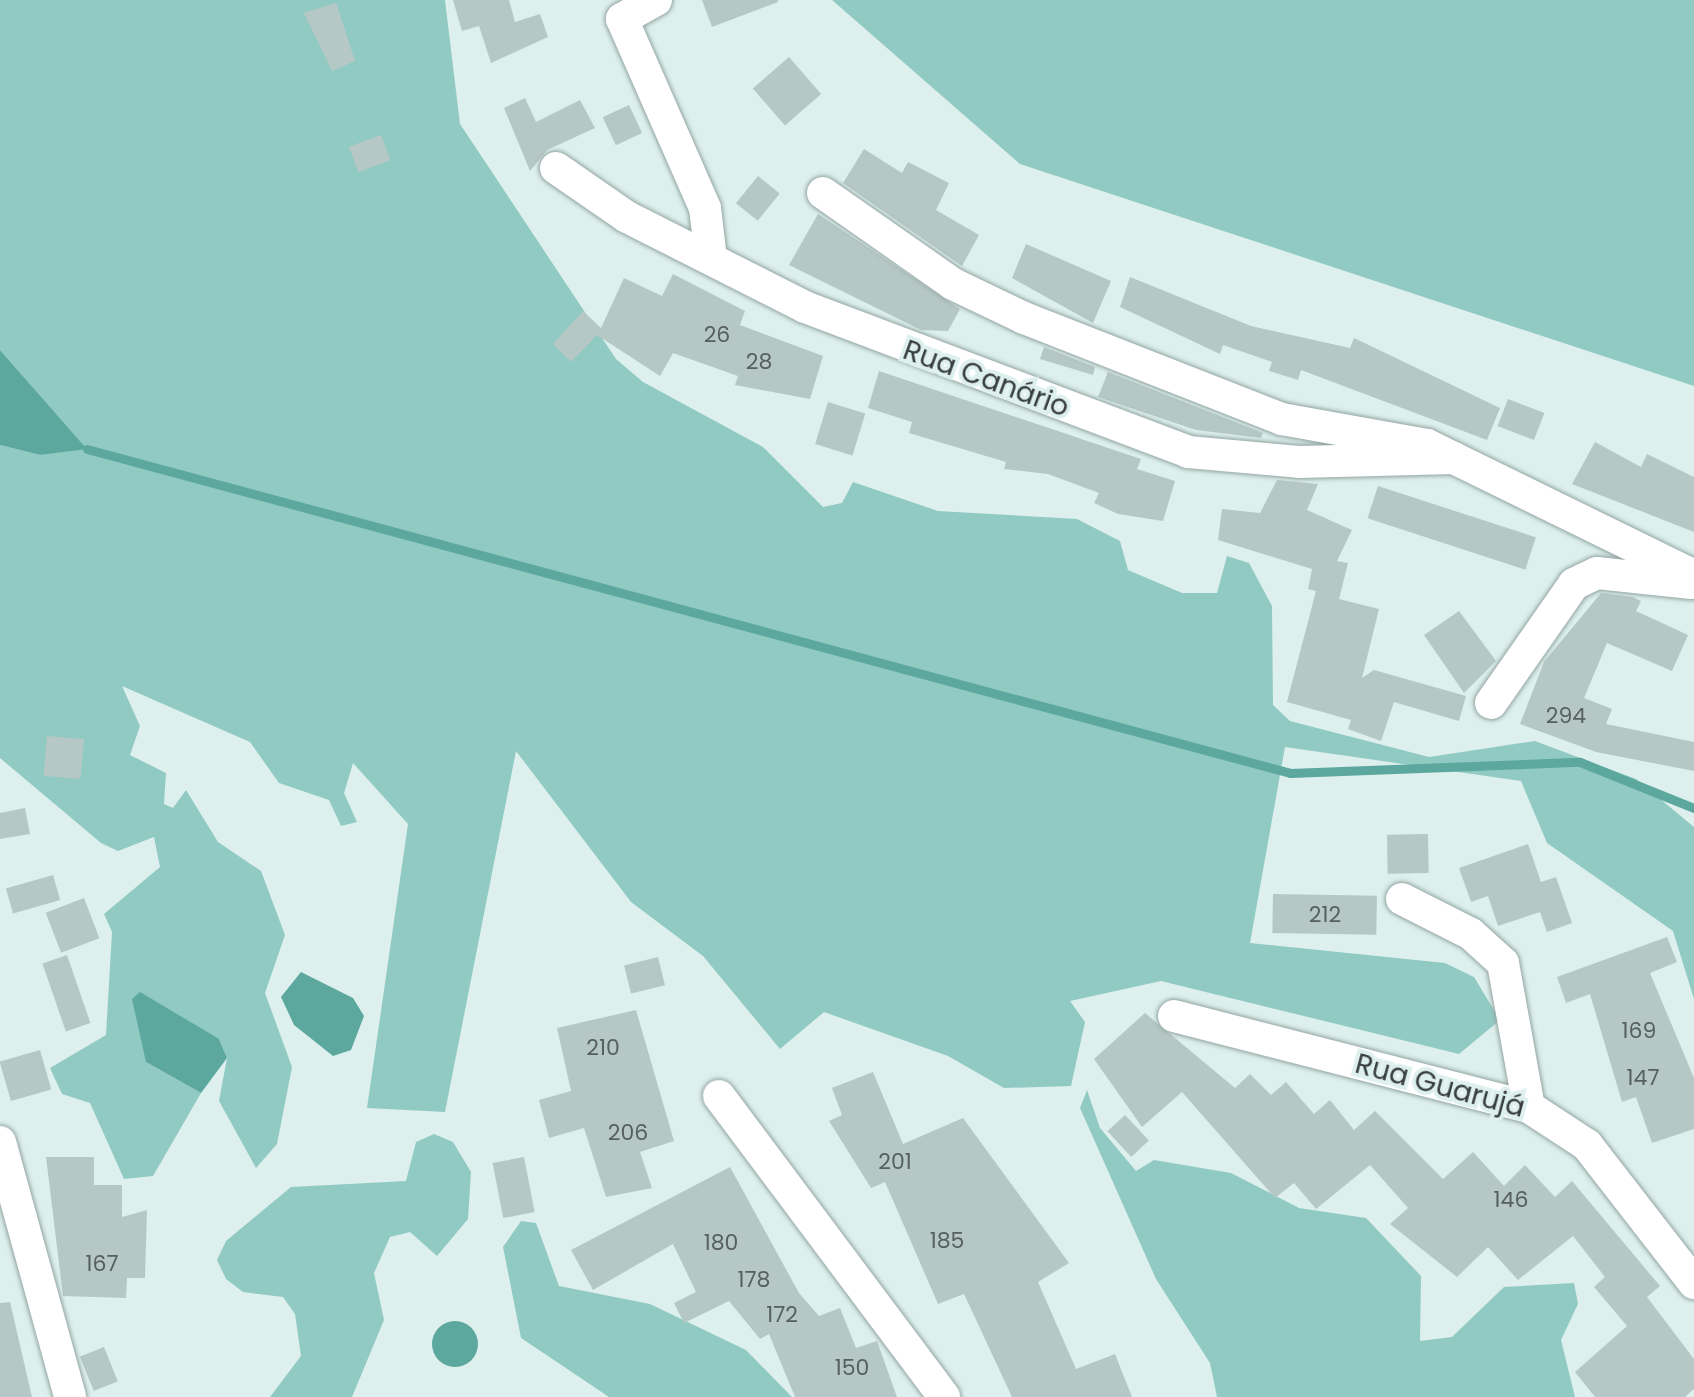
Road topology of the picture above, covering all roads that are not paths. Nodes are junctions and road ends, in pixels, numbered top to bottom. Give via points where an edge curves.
1 (656, 0) edge
2 (556, 168) dead end
3 (824, 193) dead end
4 (710, 259) junction
5 (1454, 458) junction
6 (1694, 576) edge
7 (1694, 583) edge
8 (1491, 703) dead end
9 (1402, 899) dead end
10 (1174, 1016) dead end
11 (718, 1096) dead end
12 (1529, 1107) junction
13 (0, 1142) edge
14 (1694, 1282) edge
15 (70, 1397) edge
16 (944, 1397) edge

1 - 4 street via 622,19 705,208
2 - 4 street, Rua Canário
3 - 5 street, Rua Canário via 953,284 1024,318 1282,419
4 - 5 street, Rua Canário via 884,342 1188,452 1298,462
5 - 6 street, Rua Canário
7 - 8 street via 1597,572 1574,584
9 - 12 street via 1471,934 1503,964
10 - 12 street, Rua Guarujá
11 - 16 street
12 - 14 street, Rua Guarujá via 1587,1145
13 - 15 street

